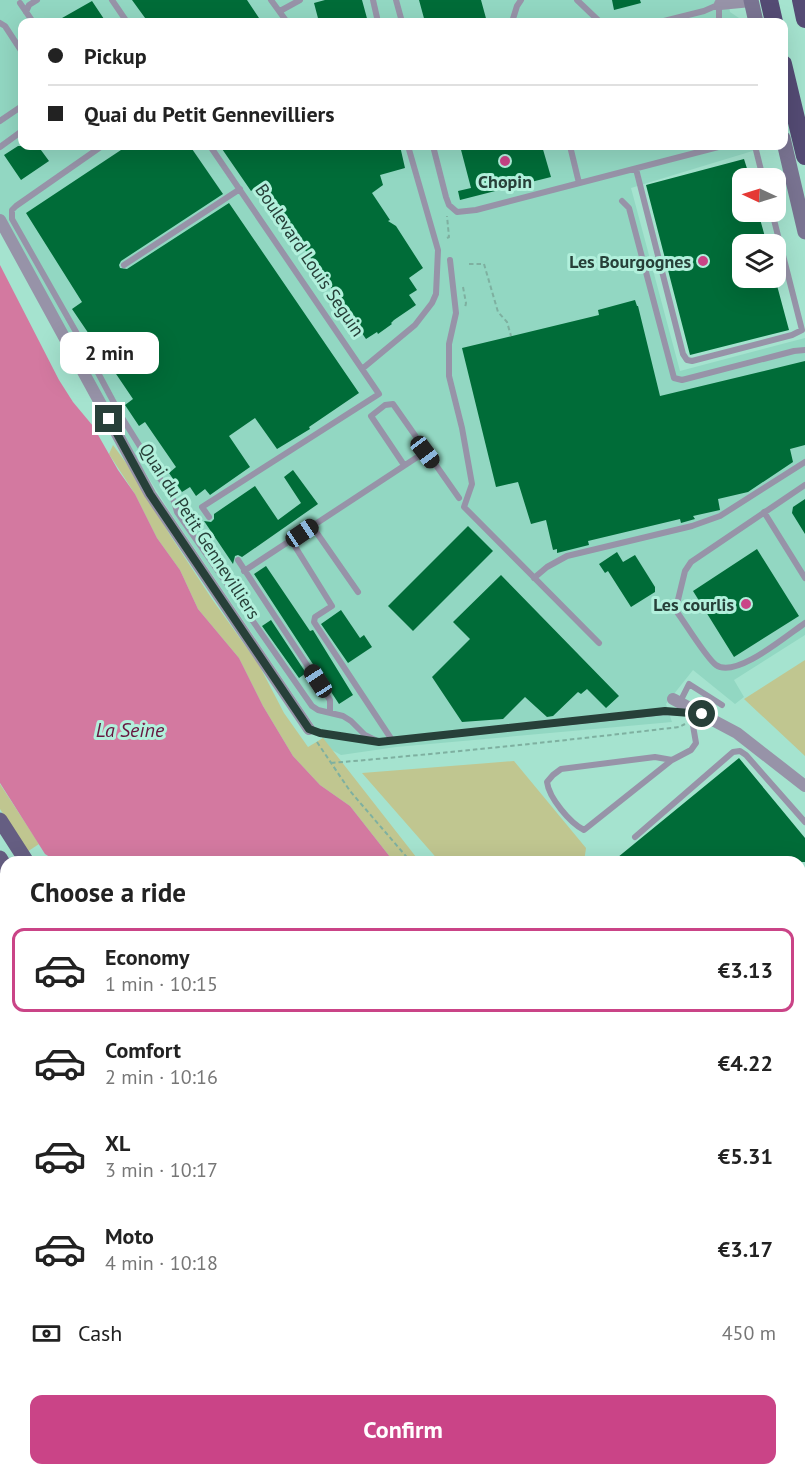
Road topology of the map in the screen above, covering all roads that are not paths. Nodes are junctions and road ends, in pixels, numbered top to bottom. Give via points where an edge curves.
1 (37, 0) edge
2 (112, 0) edge
3 (271, 0) edge
4 (300, 0) edge
5 (373, 0) edge
6 (396, 0) edge
7 (521, 0) edge
8 (577, 0) edge
9 (751, 0) edge
10 (769, 0) edge
11 (801, 0) edge
12 (719, 2) edge
13 (20, 3) dead end
14 (280, 11) junction
15 (26, 12) junction
16 (30, 18) edge
17 (124, 18) edge
18 (284, 18) edge
19 (377, 18) edge
20 (401, 18) edge
21 (513, 18) edge
22 (596, 18) edge
23 (676, 18) edge
24 (719, 18) edge
25 (755, 18) edge
26 (773, 18) edge
27 (805, 19) edge
28 (0, 22) edge
29 (18, 46) edge
30 (788, 85) edge
31 (18, 109) edge
32 (0, 121) edge
33 (18, 134) edge
34 (0, 147) edge
35 (96, 150) edge
36 (213, 150) edge
37 (409, 150) edge
38 (434, 150) edge
39 (571, 150) edge
40 (689, 150) edge
41 (708, 150) edge
42 (756, 150) edge
43 (786, 150) edge
44 (690, 155) junction
45 (805, 156) edge
46 (760, 168) edge
47 (636, 169) junction
48 (579, 183) junction
49 (240, 189) junction
50 (622, 201) dead end
51 (0, 220) edge
52 (775, 222) edge
53 (805, 232) edge
54 (450, 260) dead end
55 (124, 265) dead end
56 (804, 329) edge
57 (805, 350) edge
58 (362, 369) junction
59 (425, 452) junction
60 (805, 462) edge
61 (404, 465) junction
62 (805, 485) edge
63 (459, 498) dead end
64 (764, 512) junction
65 (209, 517) dead end
66 (312, 526) junction
67 (291, 540) junction
68 (238, 561) dead end
69 (244, 570) junction
70 (534, 578) junction
71 (805, 578) edge
72 (358, 592) dead end
73 (805, 623) edge
74 (599, 643) dead end
75 (676, 701) joint
76 (722, 705) dead end
77 (330, 712) junction
78 (697, 717) junction
79 (309, 729) joint
80 (392, 740) junction
81 (379, 742) junction
82 (672, 760) junction
83 (805, 786) edge
84 (0, 820) edge
85 (805, 822) edge
86 (635, 837) dead end
87 (23, 856) edge

1 - 15 lane
2 - 17 lane
3 - 14 lane
4 - 14 lane
5 - 19 lane
6 - 20 lane
7 - 21 lane
8 - 22 lane
9 - 12 street
9 - 25 street
10 - 26 highway
11 - 27 highway
12 - 23 lane via 704,11
12 - 24 lane
13 - 15 lane
14 - 18 lane
15 - 16 lane
28 - 29 lane
30 - 45 highway
31 - 32 lane
33 - 34 lane
35 - 77 lane via 16,206 12,219 177,512 312,706
36 - 49 lane, Boulevard Louis Seguin
37 - 58 lane via 438,250 436,294 415,325
38 - 48 lane via 449,205 458,212
39 - 48 lane
40 - 44 lane
41 - 44 lane
42 - 46 lane
43 - 53 street
44 - 47 lane
47 - 48 lane
47 - 56 lane via 687,360
49 - 55 lane
49 - 58 lane, Boulevard Louis Seguin
50 - 57 lane via 629,208 674,378 682,380
51 - 79 street, Quai du Petit Gennevilliers via 150,494
52 - 56 lane
54 - 70 lane via 456,313 449,344 449,376 472,484 464,507
58 - 65 lane, Boulevard Louis Seguin via 379,394 202,507
59 - 61 lane
59 - 61 lane via 393,404 385,405 371,416
59 - 63 lane
60 - 70 lane via 720,516 567,556
61 - 66 lane
62 - 64 lane
64 - 71 lane
64 - 73 lane via 691,562 677,612 714,663 726,668 742,666
66 - 67 lane
66 - 72 lane
67 - 69 lane
67 - 80 lane via 332,606 315,616 314,622
68 - 69 lane
69 - 77 lane via 330,700
70 - 74 lane
75 - 76 lane via 689,684
75 - 78 street
77 - 81 lane via 351,721
78 - 80 lane via 665,711
78 - 82 lane via 696,744
78 - 83 street via 737,733
79 - 81 lane
80 - 81 lane
82 - 82 lane via 584,830 549,794 547,782 561,769 655,757
84 - 87 main road
85 - 86 lane via 740,751 733,752

